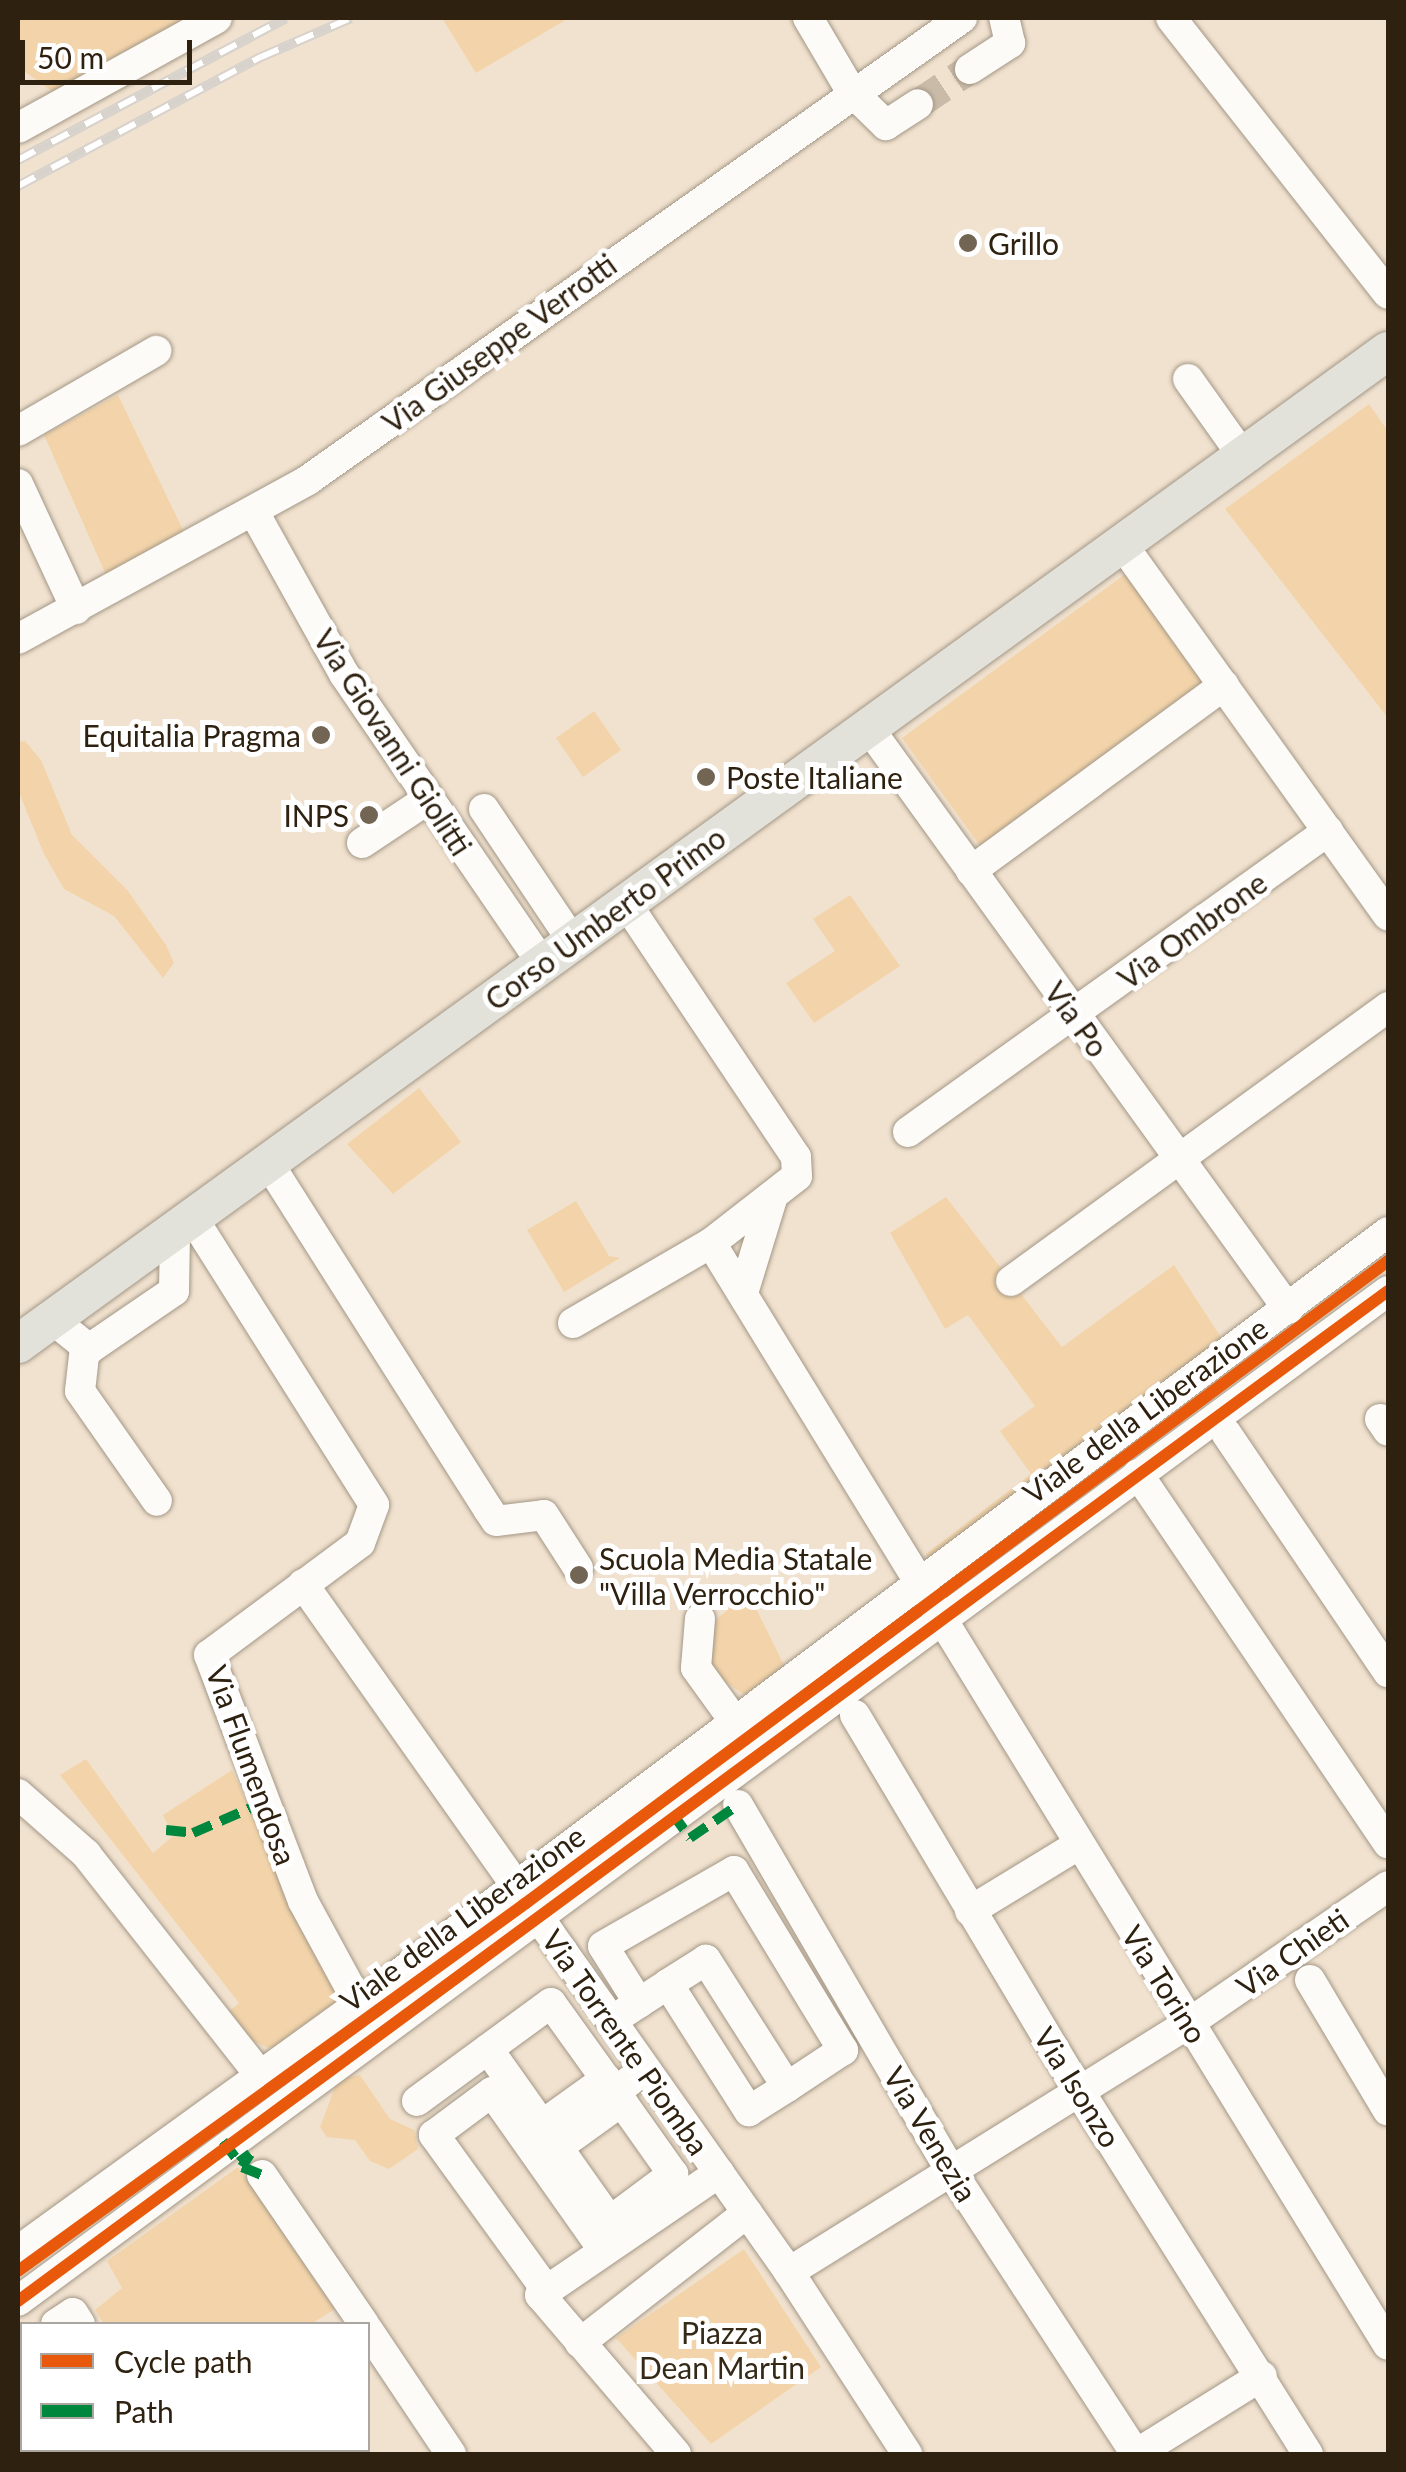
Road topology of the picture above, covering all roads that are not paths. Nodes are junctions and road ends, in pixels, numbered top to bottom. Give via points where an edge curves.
1 (217, 18) edge
2 (808, 18) edge
3 (962, 18) edge
4 (1004, 18) edge
5 (1171, 18) edge
6 (970, 69) tunnel mouth
7 (850, 91) junction
8 (918, 104) tunnel mouth
9 (18, 128) edge
10 (1388, 294) edge
11 (156, 350) dead end
12 (1388, 351) edge
13 (1188, 379) dead end
14 (18, 430) edge
15 (1242, 455) junction
16 (18, 484) edge
17 (255, 514) junction
18 (1122, 544) junction
19 (76, 609) junction
20 (18, 639) edge
21 (1224, 686) junction
22 (868, 727) junction
23 (428, 799) junction
24 (484, 809) dead end
25 (1328, 830) junction
26 (362, 844) dead end
27 (971, 872) junction
28 (626, 904) junction
29 (1388, 916) edge
30 (573, 942) junction
31 (542, 964) junction
32 (1388, 1007) edge
33 (1074, 1015) junction
34 (908, 1132) dead end
35 (1180, 1158) junction
36 (270, 1164) junction
37 (772, 1198) junction
38 (184, 1227) junction
39 (1388, 1232) edge
40 (711, 1242) junction
41 (1011, 1281) dead end
42 (1388, 1291) edge
43 (744, 1293) junction
44 (1288, 1309) junction
45 (52, 1319) junction
46 (573, 1322) dead end
47 (18, 1344) edge
48 (85, 1347) junction
49 (1226, 1432) dead end
50 (1138, 1474) junction
51 (157, 1502) dead end
52 (578, 1568) dead end
53 (303, 1584) junction
54 (921, 1584) junction
55 (700, 1619) dead end
56 (944, 1620) junction
57 (1388, 1672) edge
58 (855, 1715) dead end
59 (736, 1722) junction
60 (18, 1794) edge
61 (735, 1819) dead end
62 (1388, 1843) edge
63 (1078, 1846) junction
64 (766, 1852) junction
65 (734, 1871) junction
66 (1388, 1886) edge
67 (514, 1888) junction
68 (970, 1910) junction
69 (539, 1919) junction
70 (1310, 1980) dead end
71 (668, 1984) junction
72 (640, 2002) junction
73 (359, 2004) junction
74 (612, 2020) junction
75 (1190, 2023) junction
76 (488, 2049) junction
77 (646, 2069) junction
78 (260, 2075) junction
79 (786, 2087) junction
80 (614, 2091) junction
81 (1080, 2092) junction
82 (417, 2101) dead end
83 (1388, 2111) edge
84 (550, 2136) junction
85 (719, 2172) junction
86 (952, 2172) junction
87 (262, 2175) dead end
88 (747, 2213) junction
89 (18, 2251) edge
90 (604, 2251) junction
91 (789, 2272) junction
92 (544, 2293) junction
93 (18, 2302) edge
94 (59, 2322) edge
95 (79, 2322) edge
96 (356, 2322) edge
97 (370, 2341) edge
98 (580, 2343) junction
99 (1388, 2346) edge
100 (1262, 2376) junction
101 (451, 2454) edge
102 (676, 2454) edge
103 (907, 2454) edge
104 (1136, 2454) edge
105 (1308, 2454) edge

1 - 9 street
2 - 7 street
3 - 7 street, Via Giuseppe Verrotti
4 - 6 street via 1010,43
5 - 10 street
7 - 8 street via 886,125
7 - 17 street, Via Giuseppe Verrotti
11 - 14 street
12 - 15 main road, Corso Umberto Primo
13 - 15 street
15 - 18 main road, Corso Umberto Primo
16 - 19 street
17 - 19 street, Via Giuseppe Verrotti
17 - 23 street, Via Giovanni Giolitti via 344,674
18 - 21 street
18 - 22 main road, Corso Umberto Primo
19 - 20 street, Via Giuseppe Verrotti
21 - 25 street
21 - 27 street
22 - 27 street, Via Po
22 - 28 main road, Corso Umberto Primo
23 - 26 street
23 - 31 street, Via Giovanni Giolitti
24 - 30 street
25 - 29 street
25 - 33 street, Via Ombrone
27 - 33 street, Via Po
28 - 30 main road, Corso Umberto Primo
28 - 37 street via 796,1158 797,1176
30 - 31 main road, Corso Umberto Primo
31 - 36 main road, Corso Umberto Primo
32 - 35 street
33 - 34 street, Via Ombrone
33 - 35 street, Via Po
35 - 41 street
35 - 44 street, Via Po
36 - 38 main road, Corso Umberto Primo
36 - 52 street via 496,1521 544,1516
37 - 40 street
37 - 43 street
38 - 45 main road, Corso Umberto Primo
38 - 48 street via 174,1291
38 - 53 street, Via Flumendosa via 370,1490 368,1533
39 - 44 street
40 - 43 street
40 - 46 street
42 - 50 street, Viale della Liberazione
43 - 54 street
44 - 54 street
45 - 47 main road, Corso Umberto Primo
45 - 48 street
48 - 51 street via 80,1391
49 - 57 street
50 - 56 street, Viale della Liberazione
50 - 62 street
53 - 67 street, Via Torrente Piomba
53 - 73 street, Via Flumendosa via 209,1655 303,1901
54 - 56 street
54 - 59 street
55 - 59 street via 696,1668
56 - 63 street, Via Torino
56 - 69 street, Viale della Liberazione
58 - 68 street, Via Isonzo
59 - 67 street
60 - 78 street via 86,1854
61 - 64 street, Via Venezia
63 - 68 street
63 - 75 street, Via Torino
64 - 65 street
64 - 86 street, Via Venezia
65 - 72 street via 603,1946
65 - 79 street via 842,2050
66 - 75 street, Via Chieti
67 - 69 street, Via Torrente Piomba
67 - 73 street
68 - 81 street, Via Isonzo
69 - 74 street, Via Torrente Piomba
69 - 93 street, Viale della Liberazione
70 - 83 street
71 - 72 street
71 - 79 street via 749,2111
71 - 79 street via 706,1960
72 - 74 street
73 - 78 street
74 - 77 street, Via Torrente Piomba
75 - 81 street, Via Chieti
75 - 99 street, Via Torino
76 - 80 street via 550,2004
76 - 82 street
76 - 84 street
77 - 80 street
77 - 85 street, Via Torrente Piomba
78 - 89 street
80 - 84 street
80 - 84 street via 673,2174 610,2221
81 - 86 street, Via Chieti
81 - 100 street, Via Isonzo
85 - 88 street, Via Torrente Piomba
85 - 90 street
86 - 91 street, Via Chieti
86 - 104 street, Via Venezia
87 - 96 street
88 - 91 street, Via Torrente Piomba
88 - 98 street
90 - 92 street
90 - 92 street via 492,2092 434,2135
91 - 103 street, Via Torrente Piomba
92 - 98 street
94 - 95 street via 73,2313
97 - 101 street
98 - 102 street
100 - 104 street
100 - 105 street, Via Isonzo

